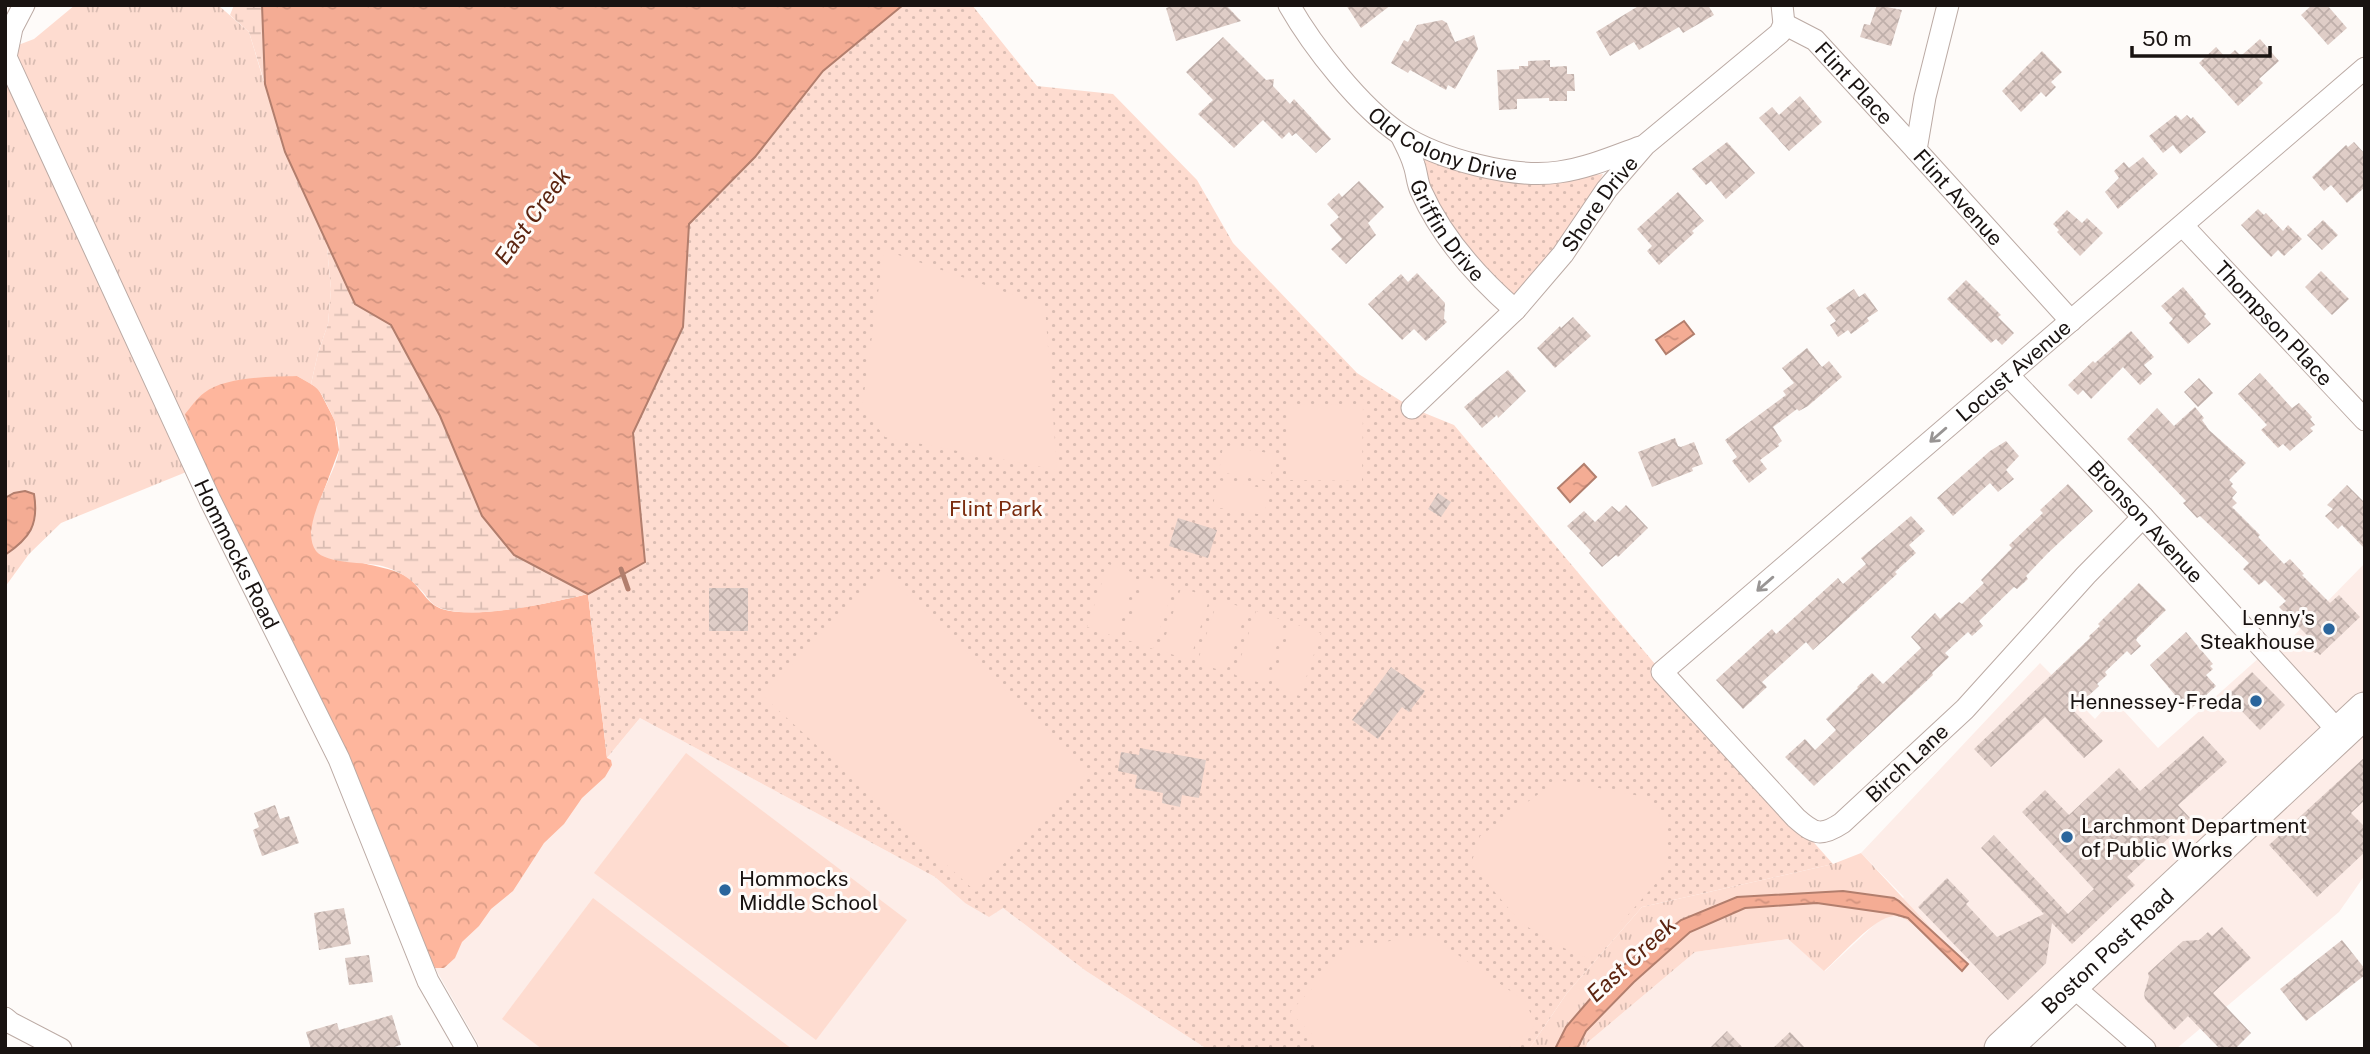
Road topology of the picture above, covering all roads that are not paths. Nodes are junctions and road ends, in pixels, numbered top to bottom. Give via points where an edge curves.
1 (24, 5) edge
2 (1289, 5) edge
3 (1948, 5) edge
4 (1783, 15) edge
5 (6, 56) edge
6 (2365, 68) edge
7 (1401, 135) junction
8 (1645, 145) junction
9 (1916, 150) junction
10 (2183, 226) junction
11 (1514, 310) junction
12 (2071, 321) junction
13 (2008, 375) junction
14 (1412, 408) dead end
15 (2365, 420) edge
16 (2143, 517) junction
17 (1662, 672) joint
18 (2365, 710) edge
19 (2340, 733) junction
20 (2071, 985) junction
21 (5, 1018) edge
22 (61, 1049) edge
23 (467, 1049) edge
24 (2002, 1049) edge
25 (2145, 1049) edge

1 - 5 street, Hommocks Road via 12,28
2 - 7 street, Old Colony Drive via 1346,83
3 - 9 street, Flint Avenue via 1924,97
4 - 8 street, Shore Drive via 1780,33
4 - 9 street, Flint Place via 1815,40
5 - 23 street, Hommocks Road via 210,500 339,759 428,981
6 - 10 street, Locust Avenue
7 - 8 street, Old Colony Drive via 1454,159 1524,173 1598,163
7 - 11 street, Griffin Drive via 1433,217 1454,248
8 - 11 street, Shore Drive via 1608,188 1563,254
9 - 12 street, Flint Avenue
10 - 12 street, Locust Avenue
10 - 15 street, Thompson Place
11 - 14 street, Shore Drive
12 - 13 street, Locust Avenue
13 - 16 street, Bronson Avenue
13 -> 17 street, Locust Avenue
16 - 17 street, Birch Lane via 1965,709 1830,831 1810,830 1796,818
16 - 19 street, Bronson Avenue
18 - 19 main road, Boston Post Road
19 - 20 main road, Boston Post Road
20 - 24 main road, Boston Post Road
20 - 25 street
21 - 22 street

